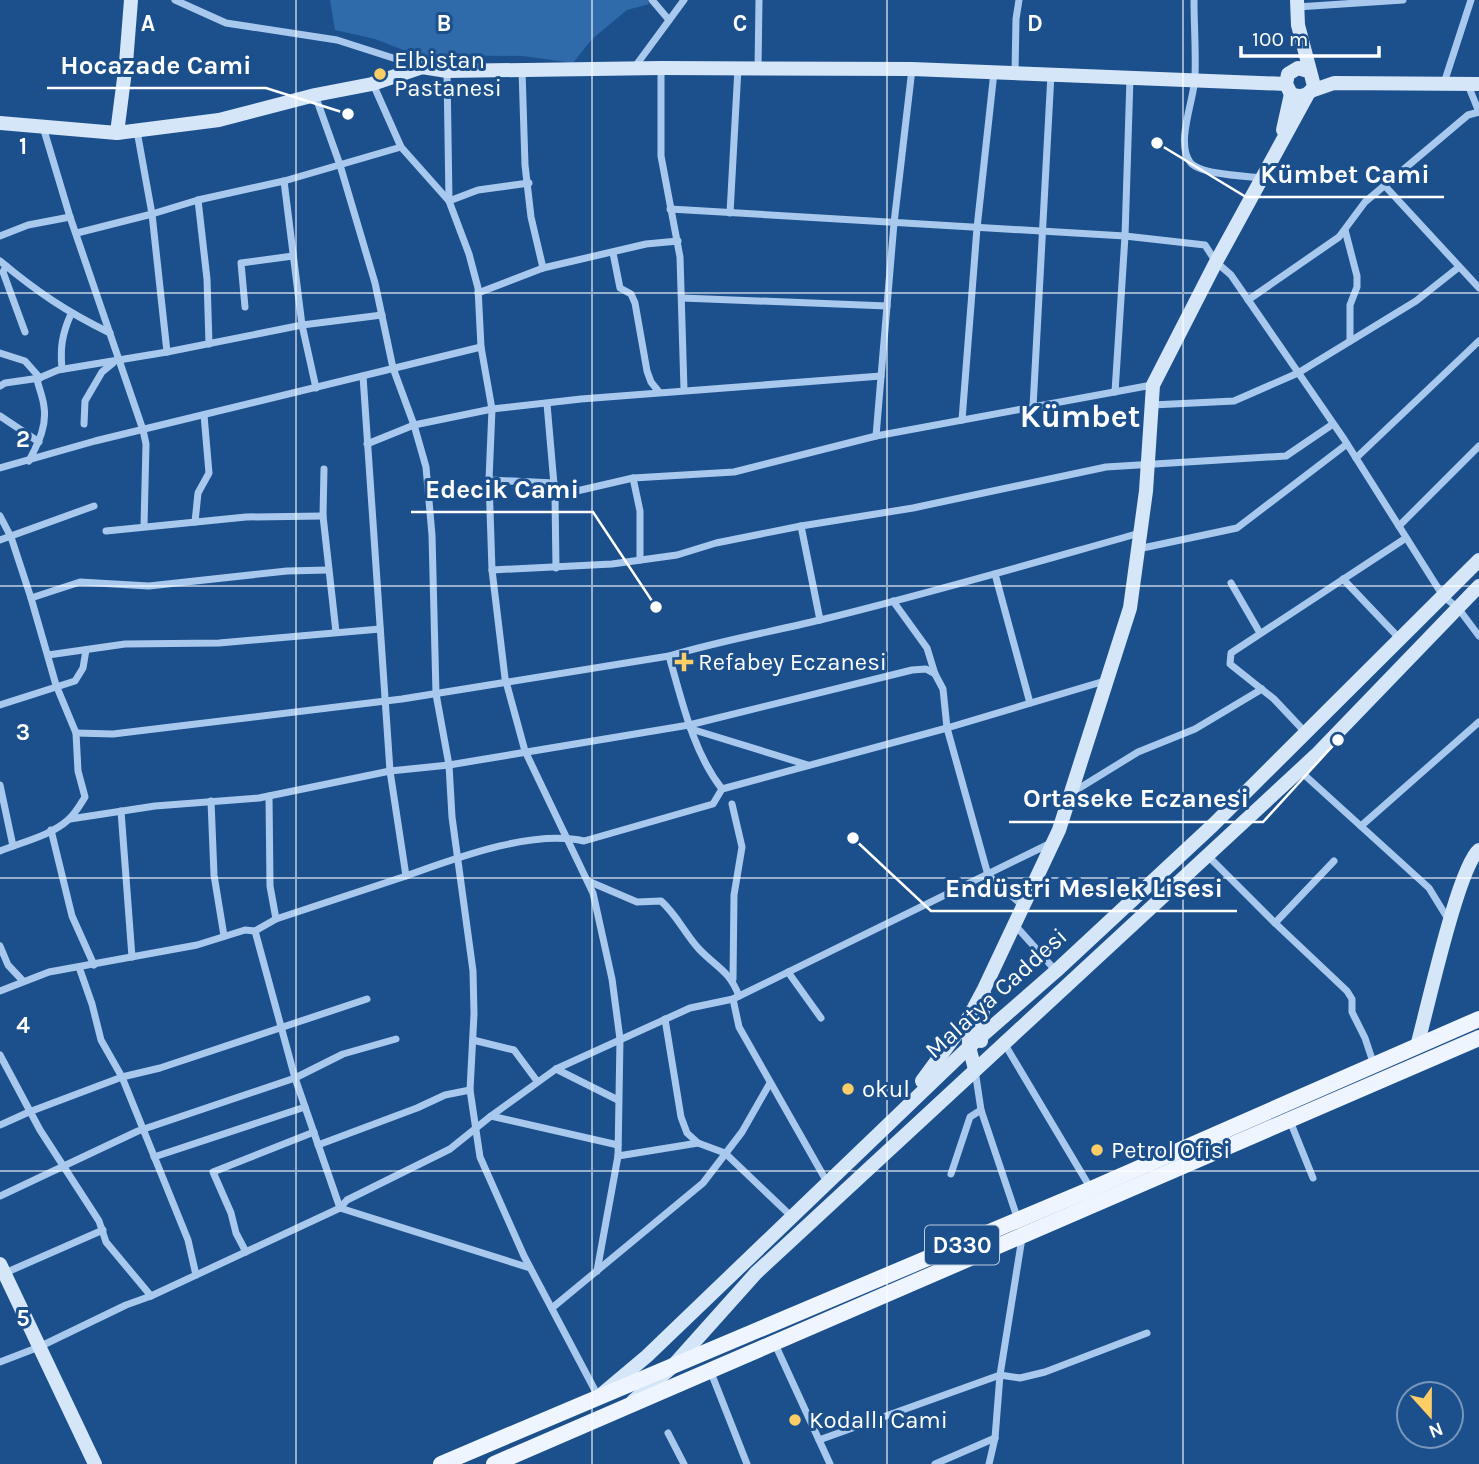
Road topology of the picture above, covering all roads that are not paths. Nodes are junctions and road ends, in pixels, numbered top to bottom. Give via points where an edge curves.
1 (131, 0) edge
2 (175, 0) edge
3 (652, 0) edge
4 (684, 0) edge
5 (759, 0) edge
6 (1019, 0) edge
7 (1194, 0) edge
8 (1403, 0) edge
9 (1471, 0) edge
10 (1297, 3) edge
11 (669, 20) junction
12 (1298, 25) junction
13 (422, 67) junction
14 (634, 68) junction
15 (661, 68) junction
16 (738, 68) junction
17 (758, 69) junction
18 (912, 69) junction
19 (522, 70) junction
20 (447, 71) junction
21 (994, 72) junction
22 (1015, 73) junction
23 (1310, 73) junction
24 (1051, 75) junction
25 (1130, 78) junction
26 (1196, 80) junction
27 (1289, 80) junction
28 (1334, 83) junction
29 (372, 84) junction
30 (1444, 84) junction
31 (1473, 84) edge
32 (1310, 92) junction
33 (315, 95) junction
34 (1479, 112) edge
35 (0, 123) edge
36 (43, 127) junction
37 (137, 130) junction
38 (117, 133) junction
39 (401, 147) junction
40 (1279, 150) junction
41 (340, 165) junction
42 (1263, 178) junction
43 (284, 181) junction
44 (529, 183) junction
45 (1385, 186) junction
46 (198, 200) junction
47 (449, 201) junction
48 (670, 209) junction
49 (730, 213) junction
50 (152, 214) junction
51 (70, 217) junction
52 (894, 223) junction
53 (977, 228) junction
54 (1345, 230) junction
55 (1044, 232) junction
56 (77, 233) junction
57 (0, 236) edge
58 (1125, 236) junction
59 (678, 241) junction
60 (613, 253) junction
61 (293, 256) junction
62 (1216, 262) junction
63 (3, 264) edge
64 (1459, 267) junction
65 (542, 268) junction
66 (1479, 288) edge
67 (478, 293) junction
68 (682, 298) junction
69 (1248, 300) junction
70 (887, 306) junction
71 (246, 307) dead end
72 (71, 314) junction
73 (382, 315) junction
74 (302, 325) junction
75 (25, 332) dead end
76 (110, 333) junction
77 (1350, 341) junction
78 (1479, 341) edge
79 (208, 344) junction
80 (481, 346) junction
81 (167, 352) junction
82 (0, 353) edge
83 (120, 360) junction
84 (393, 368) junction
85 (62, 369) junction
86 (1298, 373) junction
87 (363, 376) junction
88 (881, 376) junction
89 (40, 378) junction
90 (1153, 385) junction
91 (0, 386) edge
92 (316, 388) junction
93 (684, 390) junction
94 (659, 392) junction
95 (1115, 392) junction
96 (547, 404) junction
97 (1152, 405) junction
98 (1033, 407) junction
99 (492, 409) junction
100 (204, 415) junction
101 (0, 416) edge
102 (962, 420) junction
103 (84, 424) dead end
104 (1333, 424) junction
105 (414, 425) junction
106 (143, 430) junction
107 (876, 436) junction
108 (39, 442) junction
109 (368, 444) junction
110 (1347, 444) junction
111 (1479, 446) edge
112 (1356, 458) junction
113 (29, 461) junction
114 (1148, 464) junction
115 (0, 468) edge
116 (324, 469) dead end
117 (634, 478) junction
118 (489, 480) junction
119 (554, 483) junction
120 (555, 496) junction
121 (94, 506) dead end
122 (0, 516) edge
123 (323, 516) junction
124 (195, 522) junction
125 (801, 526) junction
126 (1399, 526) junction
127 (144, 527) junction
128 (106, 531) dead end
129 (1140, 533) junction
130 (10, 537) junction
131 (1406, 538) junction
132 (0, 540) edge
133 (1138, 548) junction
134 (1479, 559) edge
135 (640, 560) junction
136 (556, 568) junction
137 (328, 570) junction
138 (492, 570) junction
139 (995, 574) junction
140 (1343, 579) junction
141 (1231, 583) dead end
142 (1479, 586) edge
143 (1443, 596) junction
144 (31, 598) junction
145 (893, 601) junction
146 (1458, 608) junction
147 (820, 620) junction
148 (380, 629) junction
149 (336, 632) junction
150 (1260, 633) junction
151 (1479, 636) edge
152 (1400, 639) junction
153 (86, 650) junction
154 (48, 654) junction
155 (669, 656) junction
156 (935, 674) junction
157 (1108, 680) junction
158 (507, 684) junction
159 (57, 688) junction
160 (1262, 689) junction
161 (436, 694) junction
162 (385, 701) junction
163 (1030, 703) junction
164 (0, 705) edge
165 (1479, 722) edge
166 (690, 727) junction
167 (947, 728) junction
168 (76, 733) junction
169 (1307, 733) junction
170 (525, 751) junction
171 (449, 765) junction
172 (809, 765) junction
173 (1299, 770) junction
174 (390, 771) junction
175 (0, 785) edge
176 (722, 789) junction
177 (1071, 793) junction
178 (269, 796) junction
179 (211, 801) junction
180 (732, 804) dead end
181 (121, 811) junction
182 (70, 819) junction
183 (1361, 826) junction
184 (51, 830) junction
185 (568, 837) junction
186 (1053, 842) junction
187 (13, 846) junction
188 (1479, 850) edge
189 (0, 851) edge
190 (1208, 855) junction
191 (458, 857) junction
192 (1334, 862) dead end
193 (988, 875) junction
194 (405, 876) junction
195 (588, 881) junction
196 (1023, 906) junction
197 (276, 919) junction
198 (1450, 922) junction
199 (1275, 923) junction
200 (1015, 925) junction
201 (255, 931) junction
202 (224, 936) junction
203 (0, 946) edge
204 (132, 957) junction
205 (94, 965) junction
206 (79, 967) junction
207 (1056, 971) junction
208 (788, 972) junction
209 (733, 979) junction
210 (23, 981) junction
211 (984, 989) junction
212 (0, 991) edge
213 (736, 997) junction
214 (367, 999) dead end
215 (969, 1017) junction
216 (821, 1018) dead end
217 (665, 1019) junction
218 (1479, 1019) edge
219 (281, 1027) junction
220 (982, 1035) junction
221 (1479, 1038) edge
222 (396, 1039) dead end
223 (473, 1040) junction
224 (620, 1040) junction
225 (1004, 1043) junction
226 (1417, 1046) junction
227 (969, 1047) junction
228 (0, 1055) edge
229 (1374, 1065) junction
230 (556, 1069) junction
231 (975, 1069) junction
232 (121, 1077) junction
233 (295, 1078) junction
234 (537, 1081) junction
235 (771, 1083) junction
236 (470, 1090) junction
237 (618, 1100) junction
238 (305, 1107) junction
239 (981, 1110) junction
240 (29, 1112) junction
241 (491, 1116) junction
242 (893, 1119) junction
243 (1290, 1121) junction
244 (0, 1125) edge
245 (475, 1128) junction
246 (142, 1129) junction
247 (314, 1132) junction
248 (698, 1143) junction
249 (318, 1145) junction
250 (618, 1145) junction
251 (725, 1153) junction
252 (618, 1156) junction
253 (154, 1157) junction
254 (63, 1166) junction
255 (951, 1174) dead end
256 (1314, 1178) dead end
257 (827, 1182) junction
258 (1091, 1189) junction
259 (0, 1196) edge
260 (340, 1208) junction
261 (791, 1216) junction
262 (1021, 1228) junction
263 (103, 1230) junction
264 (246, 1252) junction
265 (530, 1268) junction
266 (2, 1269) edge
267 (597, 1271) junction
268 (196, 1275) junction
269 (151, 1296) junction
270 (552, 1308) junction
271 (1147, 1333) dead end
272 (665, 1338) junction
273 (774, 1342) junction
274 (39, 1348) junction
275 (0, 1362) edge
276 (671, 1368) junction
277 (710, 1370) junction
278 (1000, 1376) junction
279 (684, 1381) junction
280 (598, 1397) junction
281 (626, 1407) junction
282 (668, 1433) dead end
283 (995, 1438) junction
284 (819, 1440) junction
285 (95, 1464) edge
286 (442, 1464) edge
287 (494, 1464) edge
288 (684, 1464) edge
289 (747, 1464) edge
290 (830, 1464) edge
291 (935, 1464) edge
292 (989, 1464) edge

1 - 38 street
2 - 13 street via 226,23 337,40
3 - 11 street
4 - 11 street
5 - 17 street
6 - 22 street
7 - 26 street
8 - 10 street
9 - 30 street
10 - 12 street
11 - 14 street
12 - 23 street
12 - 27 street
13 - 20 street
13 - 29 street
14 - 15 street
14 - 19 street
15 - 16 street
15 - 48 street via 660,156
16 - 17 street
16 - 49 street
17 - 18 street
18 - 21 street
18 - 52 street
19 - 20 street
19 - 44 street
20 - 47 street
21 - 22 street
21 - 53 street
22 - 24 street
23 - 27 street via 1303,68
23 - 28 street
23 - 32 street via 1314,86
24 - 25 street
24 - 55 street
25 - 26 street
25 - 58 street
26 - 27 street
26 - 42 street via 1187,113 1191,164 1202,170
27 - 32 street via 1302,96
27 - 40 street
28 - 30 street
28 - 32 street
29 - 33 street
29 - 39 street
30 - 31 street
31 - 34 street
32 - 40 street
33 - 37 street via 219,120
33 - 41 street
34 - 45 street via 1468,115
35 - 36 street
36 - 38 street
36 - 51 street
37 - 38 street
37 - 50 street
39 - 41 street
39 - 47 street
40 - 42 street
41 - 43 street
41 - 73 street
42 - 62 street
43 - 46 street
43 - 61 street
44 - 47 street via 478,190
44 - 65 street via 530,217
45 - 54 street via 1365,202
45 - 64 street
46 - 50 street
46 - 79 street via 207,279
47 - 67 street
48 - 49 street
48 - 59 street
49 - 52 street
50 - 56 street
50 - 81 street
51 - 56 street
51 - 57 street
52 - 53 street
52 - 70 street
53 - 55 street
53 - 102 street
54 - 69 street
54 - 77 street via 1357,276 1350,305
55 - 58 street
55 - 98 street
56 - 76 street
58 - 62 street via 1205,245
58 - 95 street
59 - 60 street
59 - 68 street
60 - 65 street
60 - 94 street via 620,288 631,294 635,303 646,371
61 - 71 street via 240,263
61 - 74 street
62 - 69 street
62 - 90 street
63 - 72 street
63 - 75 street
64 - 66 street
64 - 77 street via 1416,301
65 - 67 street
67 - 80 street
68 - 70 street
68 - 93 street
69 - 86 street
70 - 88 street
72 - 76 street
72 - 85 street via 60,350
73 - 74 street
73 - 84 street
74 - 79 street
74 - 92 street
76 - 83 street
77 - 86 street
78 - 112 street
79 - 81 street
80 - 84 street
80 - 99 street
81 - 83 street
82 - 89 street via 25,361
83 - 85 street
83 - 103 street via 108,365 90,392
83 - 106 street
84 - 87 street
84 - 105 street
85 - 89 street
86 - 97 street via 1234,401
86 - 104 street
87 - 92 street
87 - 109 street
88 - 93 street
88 - 107 street
89 - 91 street
89 - 108 street via 44,419
90 - 95 street
90 - 97 street
92 - 100 street
93 - 94 street
94 - 96 street
95 - 98 street
96 - 99 street
96 - 119 street
97 - 114 street
98 - 102 street
99 - 105 street
99 - 118 street
100 - 106 street
100 - 124 street via 209,473 198,493
101 - 108 street
102 - 107 street
104 - 110 street
104 - 114 street via 1286,456
105 - 109 street
105 - 161 street via 426,467 431,522
106 - 113 street
106 - 127 street
107 - 117 street via 734,472
108 - 113 street
109 - 148 street
110 - 112 street
110 - 133 street via 1237,528
111 - 126 street
112 - 126 street
113 - 115 street
114 - 125 street via 1106,467 913,508
114 - 129 street
116 - 123 street
117 - 120 street
117 - 135 street via 640,510
118 - 119 street
118 - 138 street
119 - 120 street
120 - 136 street
121 - 130 street
122 - 130 street
123 - 124 street
123 - 137 street
124 - 127 street
125 - 135 street
125 - 147 street
126 - 131 street
127 - 128 street
129 - 133 street
129 - 139 street
130 - 132 street
130 - 144 street
131 - 140 street
131 - 143 street
133 - 157 street via 1130,608
134 - 143 street, Malatya Caddesi
135 - 136 street
136 - 138 street
137 - 144 street via 149,586 80,582
137 - 149 street
138 - 158 street
139 - 145 street
139 - 163 street
140 - 150 street
140 - 152 street
141 - 150 street
142 - 146 street
143 - 146 street
143 - 152 street, Malatya Caddesi
144 - 154 street
145 - 147 street
145 - 156 street via 927,648
146 - 151 street
146 - 173 street
147 - 155 street
148 - 149 street
148 - 162 street
149 - 153 street
150 - 160 street via 1231,653 1230,664
152 - 169 street, Malatya Caddesi
153 - 154 street
153 - 159 street via 80,676
154 - 159 street
155 - 158 street
155 - 166 street
156 - 166 street via 912,670
156 - 167 street via 943,689
157 - 163 street
157 - 177 street
158 - 161 street
158 - 170 street
159 - 164 street
159 - 168 street
160 - 169 street
160 - 177 street via 1195,729 1138,751
161 - 162 street
161 - 171 street
162 - 168 street via 113,734
162 - 174 street
163 - 167 street
165 - 183 street
166 - 170 street
166 - 172 street
166 - 176 street via 710,774
167 - 172 street
167 - 193 street
168 - 182 street via 85,797
169 - 207 street, Malatya Caddesi
170 - 171 street
170 - 185 street
171 - 174 street
171 - 191 street
172 - 176 street
173 - 183 street
173 - 190 street
174 - 178 street
174 - 194 street
175 - 187 street
176 - 185 street via 713,804 584,841
177 - 186 street
178 - 179 street
178 - 197 street via 270,886
179 - 181 street
179 - 202 street via 214,875
180 - 209 street via 742,847 734,895
181 - 182 street
181 - 204 street
182 - 184 street
183 - 198 street via 1429,888
184 - 187 street
184 - 205 street via 72,916
185 - 191 street
185 - 195 street
186 - 193 street
186 - 196 street
187 - 189 street
188 - 198 street via 1472,856
190 - 199 street
190 - 225 street
191 - 194 street
191 - 223 street via 473,971
192 - 199 street
193 - 196 street
193 - 208 street
194 - 197 street
195 - 209 street via 638,902 661,901 698,948
195 - 224 street via 612,979
196 - 200 street
197 - 201 street
198 - 226 street
199 - 229 street via 1347,991
200 - 207 street
200 - 211 street
201 - 202 street
201 - 219 street
202 - 204 street
203 - 210 street via 8,965
204 - 205 street
205 - 206 street
206 - 210 street
206 - 232 street via 101,1040
207 - 220 street, Malatya Caddesi
208 - 213 street
208 - 216 street
209 - 213 street
210 - 212 street
211 - 215 street
211 - 220 street
213 - 217 street
213 - 235 street via 739,1027
214 - 219 street
215 - 227 street
215 - 242 street
217 - 224 street
217 - 248 street via 681,1117 687,1133
218 - 226 main road, D330
219 - 232 street
219 - 233 street
220 - 227 street, Malatya Caddesi
220 - 231 street
221 - 243 main road, D330
222 - 233 street via 343,1054
223 - 234 street via 514,1050
223 - 236 street
224 - 230 street
224 - 237 street
225 - 231 street
225 - 258 street
226 - 229 main road, D330
227 - 231 street
227 - 242 street, Malatya Caddesi
228 - 240 street
229 - 258 main road, D330
230 - 234 street
230 - 237 street
231 - 239 street
231 - 276 street via 756,1273
232 - 240 street
232 - 246 street
233 - 238 street
233 - 246 street
234 - 241 street
235 - 251 street
235 - 257 street
236 - 245 street
236 - 249 street via 445,1095
237 - 250 street
238 - 247 street
238 - 253 street
239 - 255 street via 970,1117
239 - 262 street
240 - 244 street
240 - 254 street
241 - 245 street
241 - 250 street
242 - 257 street, Malatya Caddesi
243 - 256 street
243 - 262 main road, D330
245 - 260 street via 450,1149 347,1200
245 - 265 street via 480,1157 500,1208
246 - 253 street
246 - 254 street
247 - 249 street
247 - 264 street via 213,1172
248 - 251 street
248 - 252 street
249 - 260 street
250 - 252 street
251 - 261 street
251 - 267 street via 703,1183
252 - 267 street
253 - 268 street via 188,1240
254 - 259 street
254 - 263 street
257 - 261 street, Malatya Caddesi
258 - 262 main road, D330
260 - 264 street
260 - 265 street
261 - 272 street, Malatya Caddesi
262 - 273 main road, D330
262 - 276 main road, D330
262 - 278 street
263 - 266 street
263 - 269 street via 106,1242
264 - 268 street
265 - 270 street
266 - 274 street
267 - 270 street
268 - 269 street
269 - 274 street
270 - 280 street
271 - 278 street via 1045,1373
272 - 276 street via 662,1360
272 - 280 street, Malatya Caddesi
273 - 277 main road, D330
273 - 284 street
274 - 275 street
274 - 285 street
276 - 279 street
276 - 280 main road, D330
276 - 281 street
277 - 279 main road, D330
277 - 289 street
278 - 283 street
278 - 284 street
279 - 281 main road, D330
280 - 286 main road, D330
281 - 287 main road, D330
282 - 288 street
283 - 291 street
283 - 292 street
284 - 290 street

